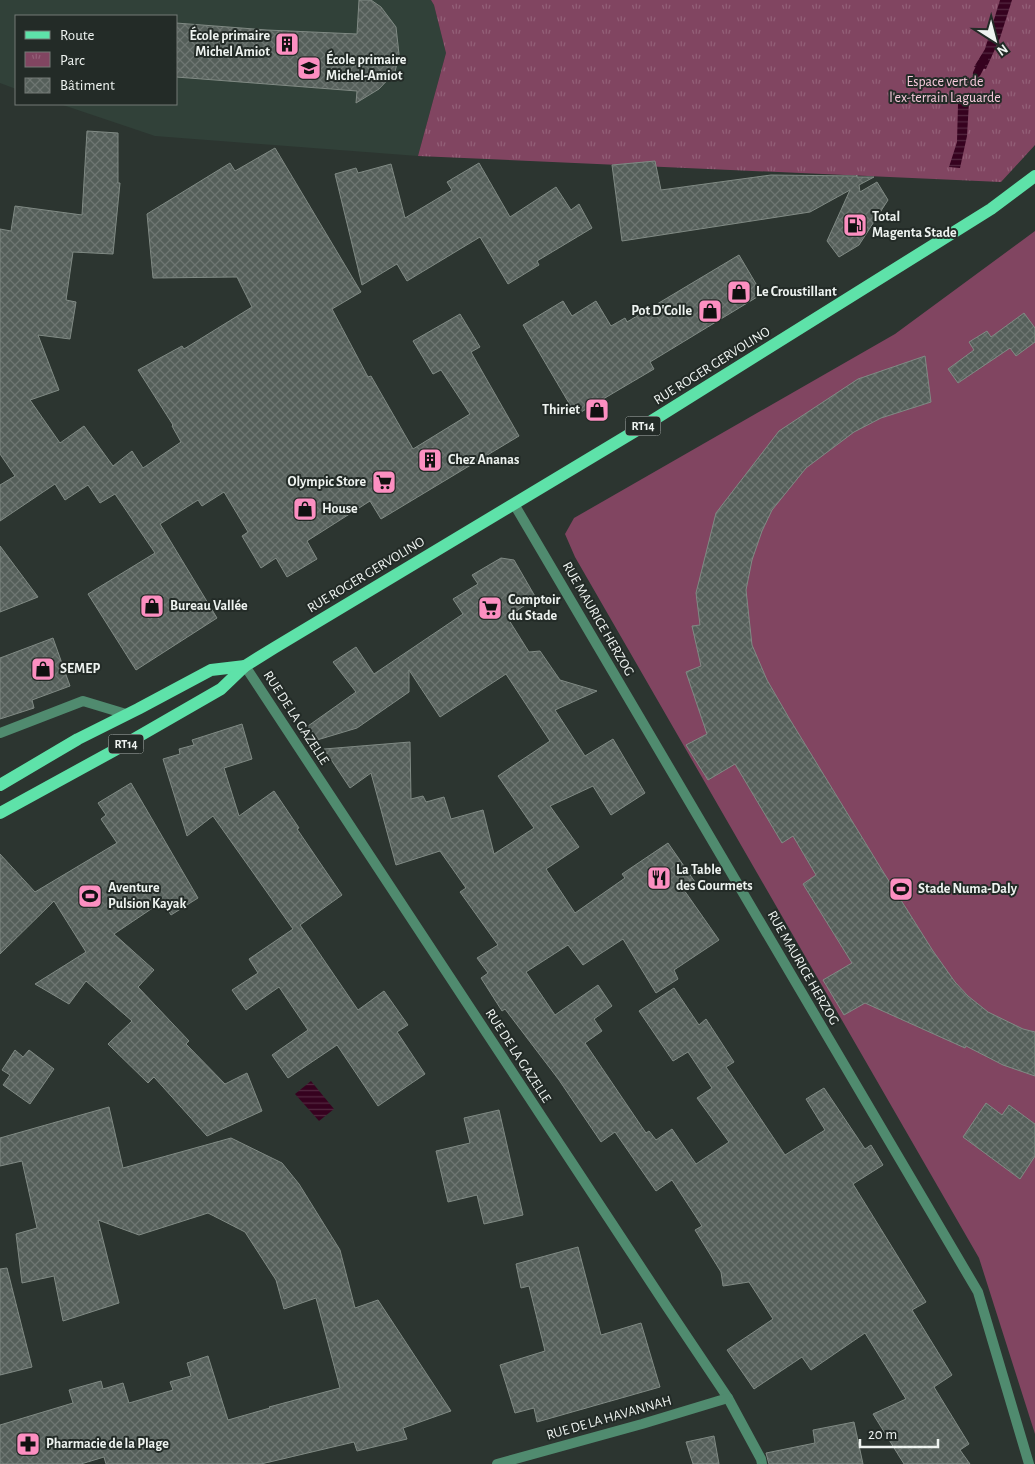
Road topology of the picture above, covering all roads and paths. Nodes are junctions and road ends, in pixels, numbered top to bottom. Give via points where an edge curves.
1 (1035, 176) edge
2 (514, 504) junction
3 (245, 666) junction
4 (126, 714) junction
5 (0, 734) edge
6 (0, 785) edge
7 (0, 813) edge
8 (728, 1398) junction
9 (497, 1464) edge
10 (762, 1464) edge
11 (1029, 1464) edge

1 - 2 main road, RUE ROGER GERVOLINO / RT14 via 991,209
2 - 3 main road, RUE ROGER GERVOLINO / RT14
2 - 11 street, RUE MAURICE HERZOG via 978,1292
3 - 4 main road, RUE ROGER GERVOLINO / RT14 via 211,670
3 - 7 main road, RUE ROGER GERVOLINO / RT14 via 221,689
3 - 8 street, RUE DE LA GAZELLE
4 - 5 street via 83,701
4 - 6 main road, RUE ROGER GERVOLINO / RT14
8 - 9 street, RUE DE LA HAVANNAH
8 - 10 street, RUE DE LA GAZELLE

